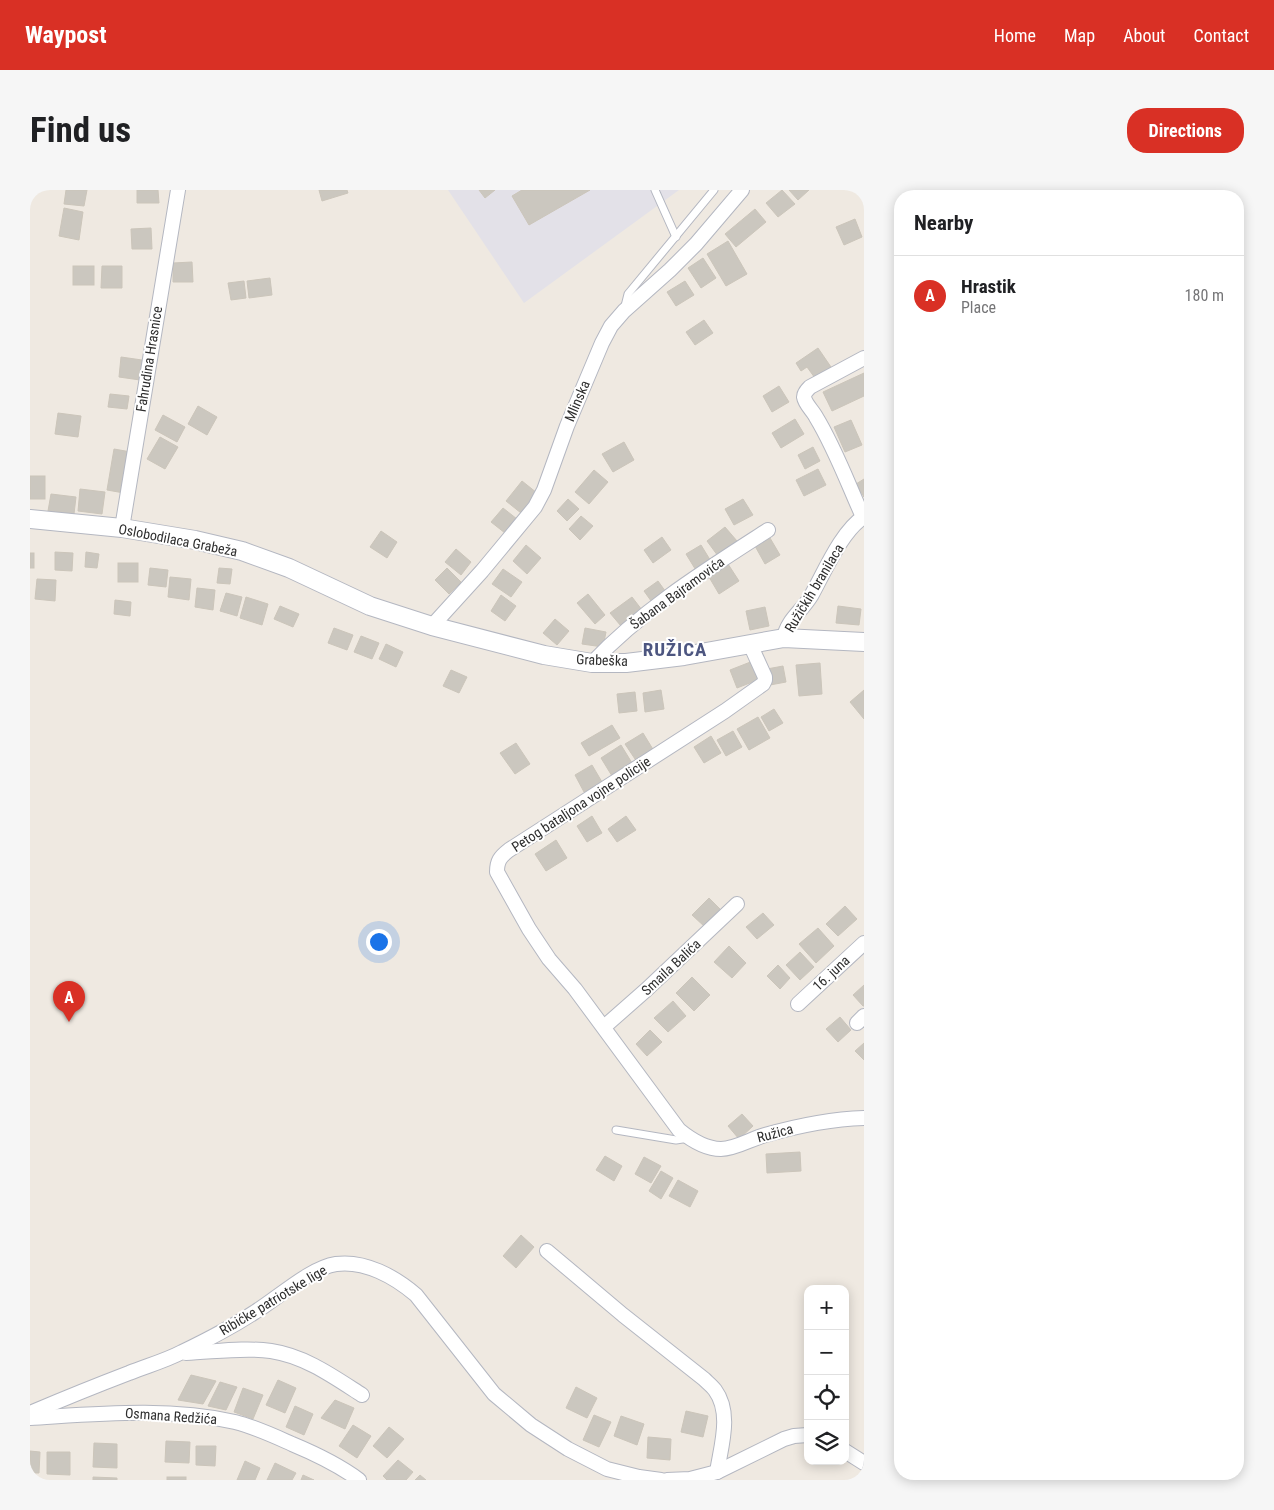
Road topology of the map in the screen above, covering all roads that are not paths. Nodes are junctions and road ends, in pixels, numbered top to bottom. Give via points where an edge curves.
1 (178, 190) edge
2 (656, 190) edge
3 (714, 190) edge
4 (742, 190) edge
5 (676, 237) junction
6 (624, 311) junction
7 (864, 358) edge
8 (863, 517) edge
9 (30, 518) edge
10 (122, 528) junction
11 (768, 530) dead end
12 (432, 626) junction
13 (784, 638) junction
14 (864, 642) edge
15 (750, 644) junction
16 (592, 663) junction
17 (737, 904) dead end
18 (864, 942) edge
19 (798, 1004) dead end
20 (604, 1027) junction
21 (864, 1118) edge
22 (616, 1130) dead end
23 (689, 1138) junction
24 (547, 1251) dead end
25 (180, 1353) junction
26 (362, 1395) dead end
27 (30, 1414) edge
28 (30, 1418) edge
29 (804, 1435) edge
30 (849, 1454) edge
31 (864, 1463) edge
32 (717, 1472) junction
33 (359, 1480) edge
34 (661, 1480) edge
35 (667, 1480) edge

1 - 10 street, Fahrudina Hrasnice
2 - 5 lane
3 - 5 lane
4 - 6 street, Mlinska via 696,244
5 - 6 lane via 628,294
6 - 12 street, Mlinska via 602,343 535,507
7 - 8 street via 810,387 804,397 843,470
8 - 13 street, Ružičkih branilaca via 838,547 809,598 786,628
9 - 10 street, Oslobodilaca Grabeža
10 - 12 street, Oslobodilaca Grabeža via 242,551 289,568 370,606
11 - 16 street, Šabana Bajramovića via 662,601 618,636
12 - 16 street, Grabeška
13 - 14 street, Grabeška
13 - 15 street, Grabeška
15 - 16 street, Grabeška via 626,663
15 - 20 street, Petog bataljona vojne policije via 765,677 763,684 499,858 497,872 529,929
17 - 20 street, Smaila Balića
18 - 19 street, 16. juna
20 - 23 street, Petog bataljona vojne policije
21 - 23 street, Ružica via 810,1124 721,1149
22 - 23 lane via 676,1140
24 - 32 street via 715,1390 724,1411
25 - 26 street via 244,1350 284,1354 323,1371
25 - 27 street, Ribićke patriotske lige
25 - 34 street, Ribićke patriotske lige via 256,1312 322,1268 338,1263 358,1265 385,1274 416,1295 494,1394 531,1425 607,1469
28 - 33 street, Osmana Redžića via 124,1412 211,1417 273,1435 318,1455
29 - 32 street via 784,1439
30 - 31 street
32 - 35 street via 690,1479

